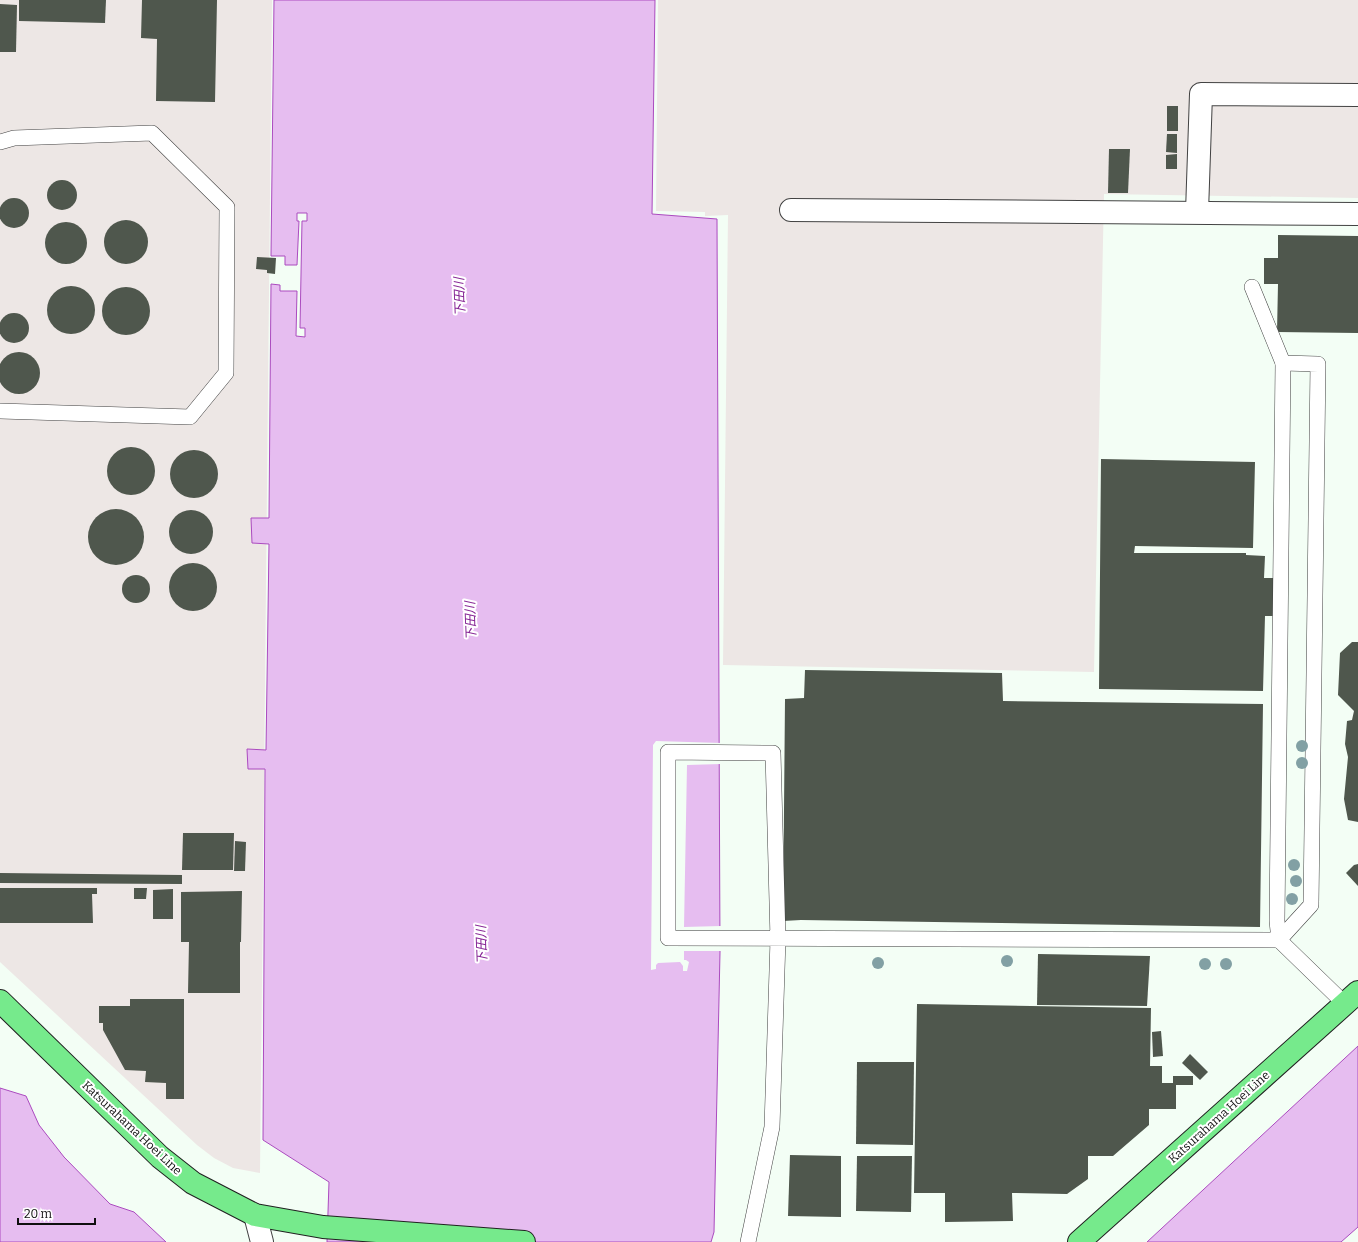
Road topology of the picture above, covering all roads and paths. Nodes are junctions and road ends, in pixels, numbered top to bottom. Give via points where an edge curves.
1 (1358, 95) edge
2 (0, 142) edge
3 (791, 210) dead end
4 (1197, 212) junction
5 (1358, 214) edge
6 (1252, 287) dead end
7 (1282, 363) junction
8 (0, 411) edge
9 (778, 939) junction
10 (1279, 940) junction
11 (1352, 998) edge
12 (0, 1001) edge
13 (255, 1215) junction
14 (262, 1242) edge
15 (524, 1242) edge
16 (748, 1242) edge
17 (1079, 1242) edge

1 - 4 street via 1201,94
2 - 8 lane via 14,138 152,133 227,207 226,373 190,416
3 - 4 street
4 - 5 street
6 - 7 lane
7 - 10 lane via 1277,921
7 - 10 lane via 1318,364 1311,905
9 - 9 lane via 668,938 668,752 773,753
9 - 10 lane
9 - 16 lane via 772,1126
10 - 11 lane
11 - 17 main road, Katsurahama Hoei Line
12 - 13 main road, Katsurahama Hoei Line via 160,1157 193,1183
13 - 14 street
13 - 15 main road, Katsurahama Hoei Line via 323,1227

